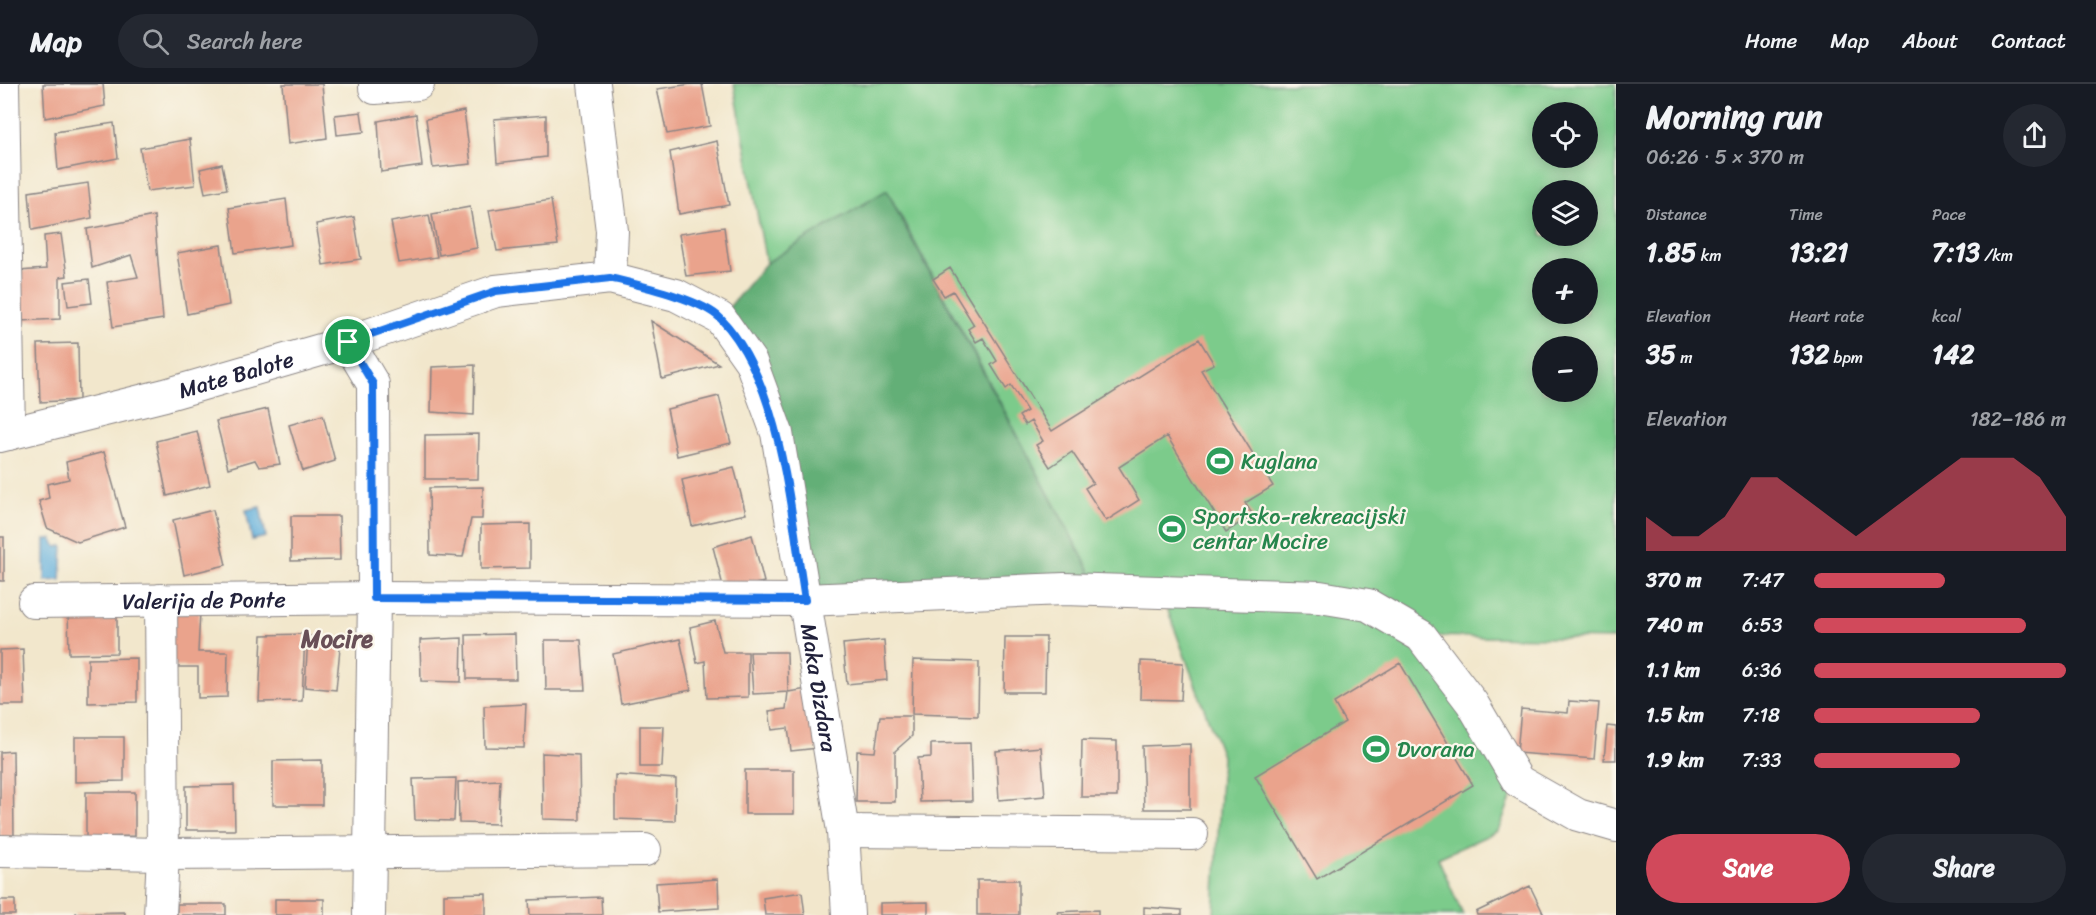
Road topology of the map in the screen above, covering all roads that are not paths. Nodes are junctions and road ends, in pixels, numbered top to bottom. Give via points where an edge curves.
1 (3, 84) edge
2 (375, 84) edge
3 (418, 84) edge
4 (594, 84) edge
5 (610, 278) junction
6 (348, 342) junction
7 (5, 435) edge
8 (374, 598) junction
9 (161, 600) junction
10 (805, 600) junction
11 (34, 602) dead end
12 (1616, 826) edge
13 (843, 831) junction
14 (1192, 834) dead end
15 (645, 850) dead end
16 (0, 851) edge
17 (369, 853) junction
18 (163, 854) junction
19 (160, 915) edge
20 (369, 915) edge
21 (848, 915) edge

1 - 7 street
2 - 3 street via 375,88
4 - 5 street via 612,231
5 - 6 street, Mate Balote via 496,291
5 - 10 street, Maka Dizdara via 676,296 720,318 751,362 777,432
6 - 7 street, Mate Balote via 165,395
6 - 8 street via 373,384
8 - 9 street, Valerija de Ponte
8 - 10 street, Valerija de Ponte
8 - 17 street
9 - 11 street, Valerija de Ponte
9 - 18 street
10 - 12 street, Valerija de Ponte via 1064,589 1320,597 1368,605 1421,636 1472,703 1518,781 1578,815
10 - 13 street, Maka Dizdara
13 - 14 street
13 - 21 street, Maka Dizdara
15 - 17 street
16 - 18 street
17 - 18 street
17 - 20 street
18 - 19 street

